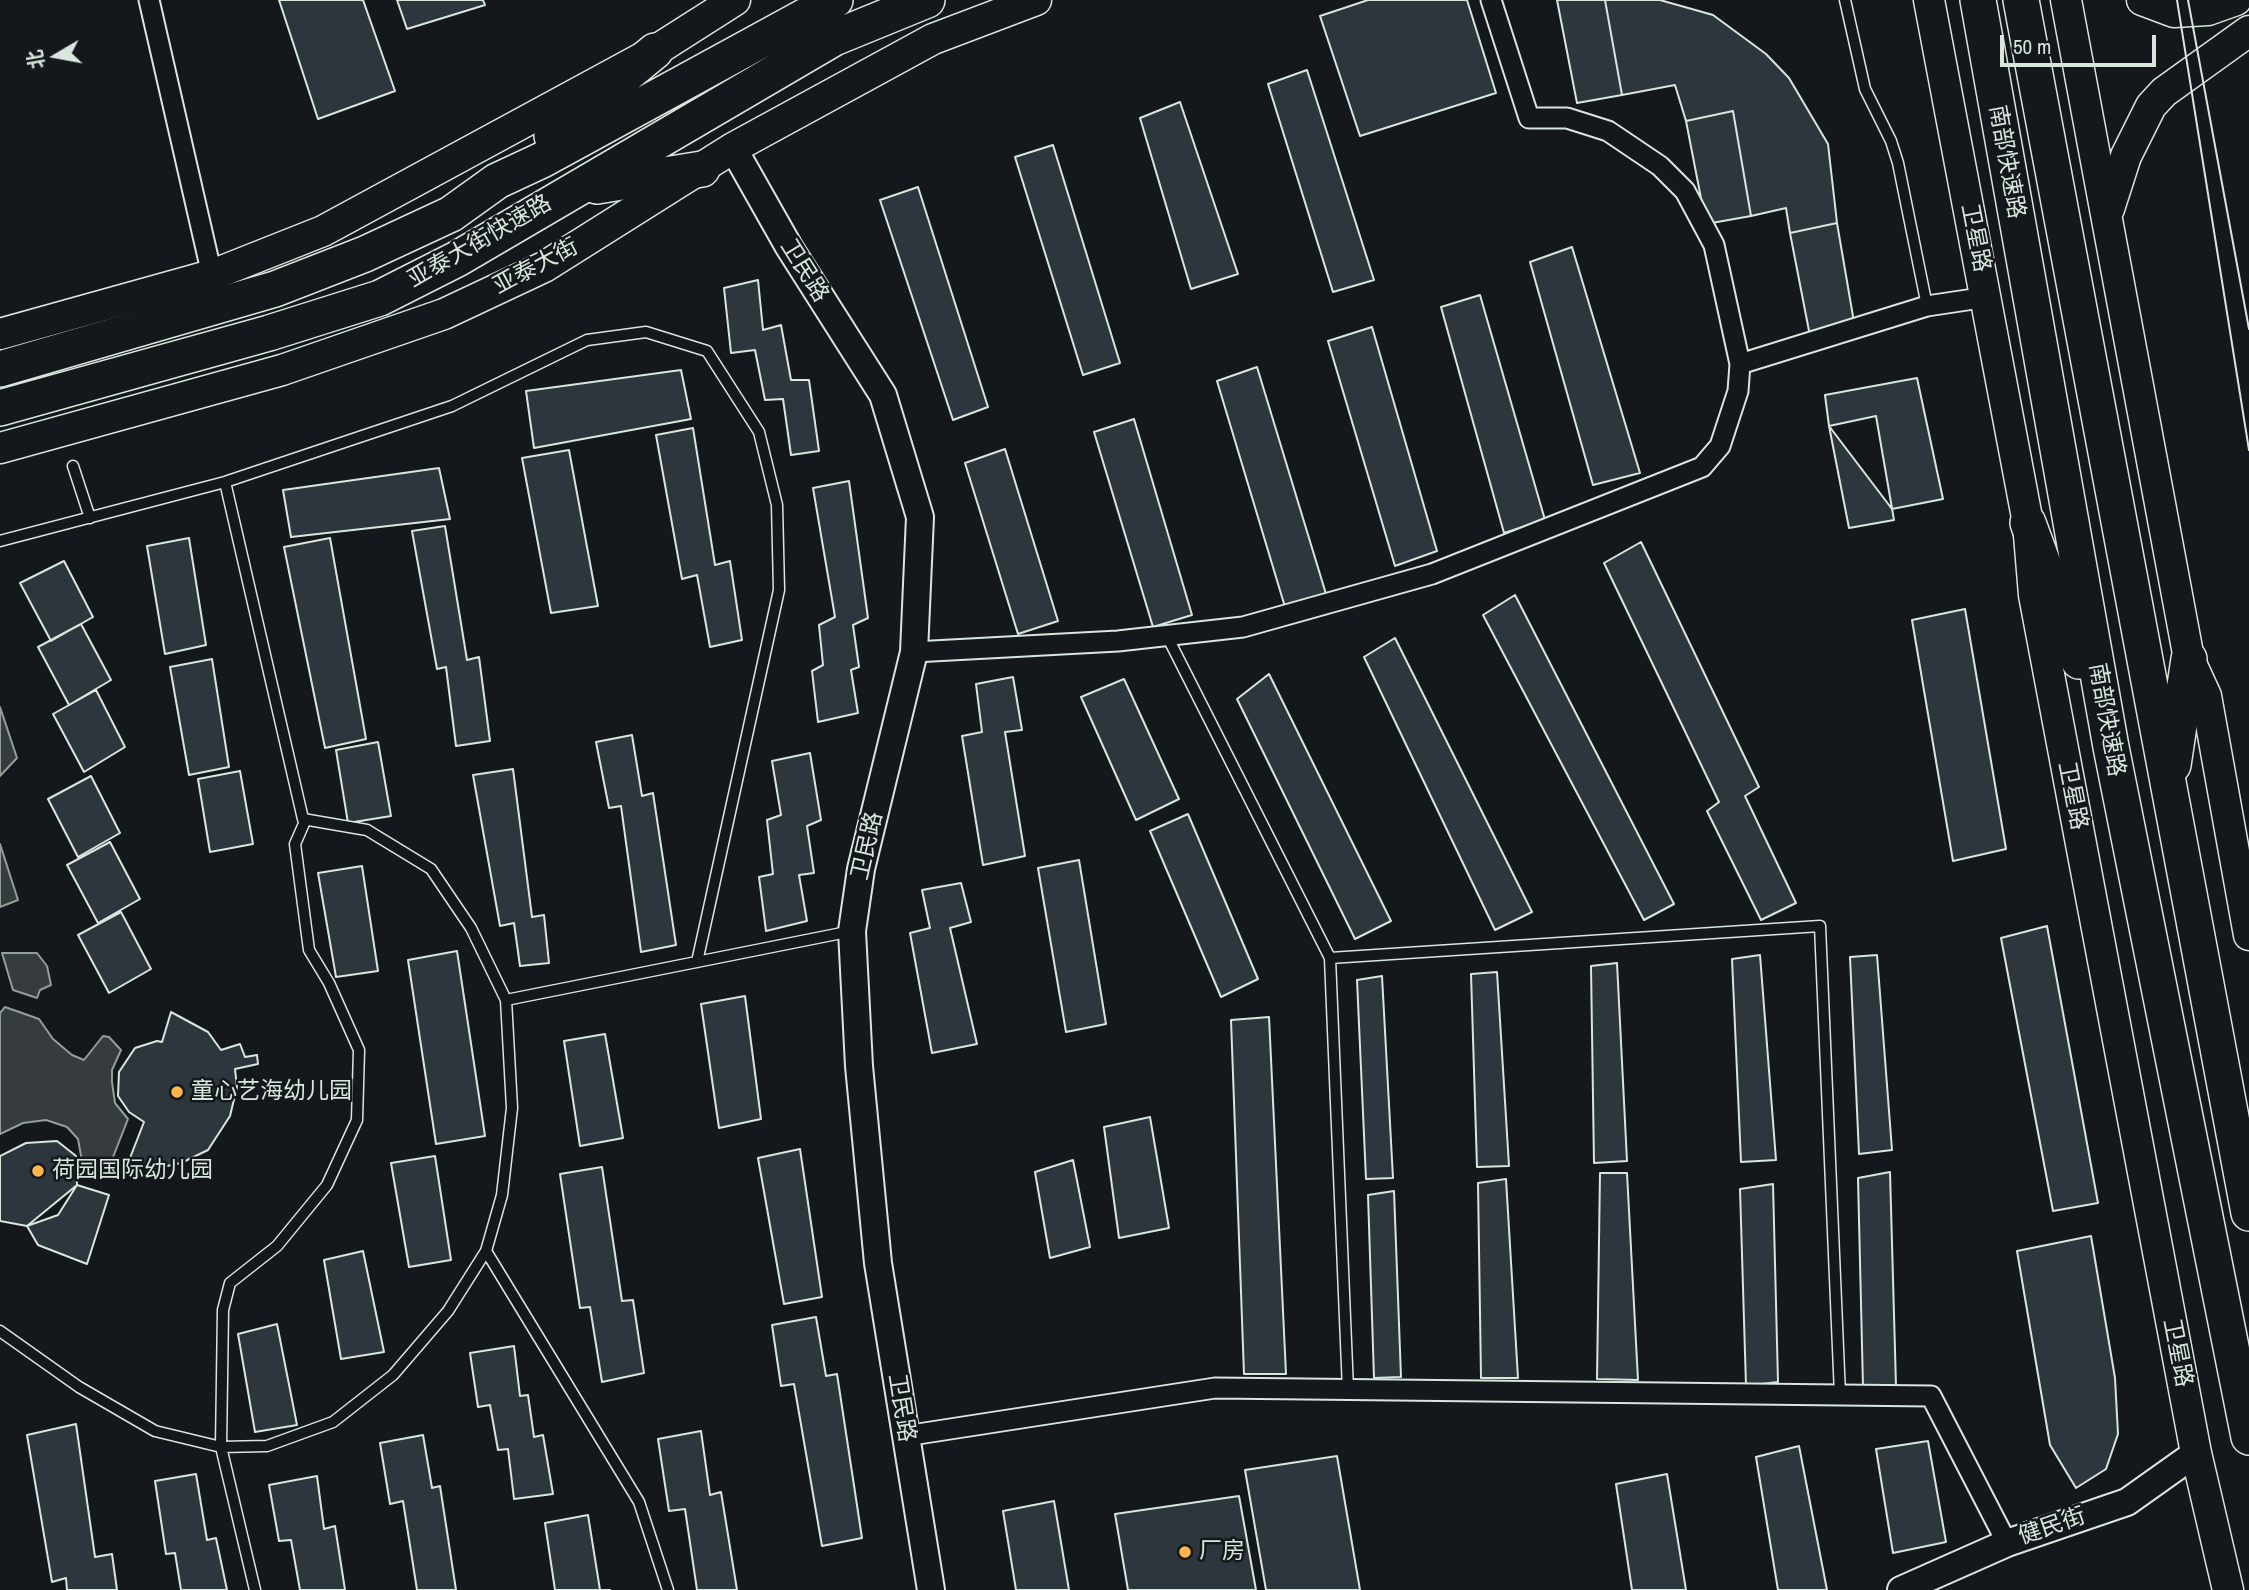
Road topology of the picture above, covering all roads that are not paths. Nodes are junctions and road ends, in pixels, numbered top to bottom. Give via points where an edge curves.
1 (149, 0) edge
2 (835, 0) edge
3 (927, 0) edge
4 (1036, 0) edge
5 (1491, 0) edge
6 (1845, 0) edge
7 (1929, 0) edge
8 (1978, 0) edge
9 (2021, 0) edge
10 (2067, 0) edge
11 (2142, 0) edge
12 (2236, 0) edge
13 (716, 4) edge
14 (2249, 31) edge
15 (655, 51) junction
16 (733, 148) junction
17 (702, 169) junction
18 (496, 181) junction
19 (569, 191) junction
20 (2108, 212) junction
21 (212, 275) junction
22 (1987, 297) junction
23 (1927, 306) junction
24 (0, 334) edge
25 (1740, 364) junction
26 (0, 369) edge
27 (0, 408) edge
28 (0, 448) edge
29 (73, 466) dead end
30 (225, 482) junction
31 (90, 518) junction
32 (2028, 523) junction
33 (0, 541) edge
34 (1167, 636) junction
35 (914, 652) junction
36 (2189, 659) junction
37 (2111, 747) junction
38 (2169, 793) junction
39 (306, 819) junction
40 (852, 931) junction
41 (2249, 935) edge
42 (1330, 958) junction
43 (697, 962) junction
44 (506, 1000) junction
45 (2249, 1213) edge
46 (486, 1251) junction
47 (0, 1331) edge
48 (1348, 1390) junction
49 (1840, 1395) junction
50 (905, 1436) junction
51 (2249, 1437) edge
52 (221, 1447) junction
53 (2196, 1453) junction
54 (2007, 1543) junction
55 (255, 1590) edge
56 (668, 1590) edge
57 (931, 1590) edge
58 (1901, 1590) edge
59 (2228, 1590) edge

1 - 21 street
2 - 18 highway, 亚泰大街快速路
3 - 19 highway, 亚泰大街快速路 via 834,38
4 - 16 main road, 亚泰大街 via 933,39
5 - 25 street via 1529,118 1567,118 1608,131 1660,166 1685,191 1714,245
6 - 23 lane via 1865,89 1898,163
7 - 22 main road, 卫星路
8 - 37 highway, 南部快速路
9 - 38 highway, 南部快速路
10 - 20 main road
11 - 12 main road via 2174,12 2207,10
13 - 15 main road
14 - 20 main road via 2151,106 2126,156
15 - 18 highway
15 - 21 main road via 323,232
16 - 17 main road, 亚泰大街
16 - 35 street, 卫民路 via 789,247 883,395 920,517
17 - 19 highway
17 - 28 main road, 亚泰大街 via 544,267 444,314 282,370
18 - 26 highway, 亚泰大街快速路 via 452,214 275,289
19 - 27 highway, 亚泰大街快速路 via 457,259 380,298
20 - 36 main road
21 - 24 main road
22 - 23 street
22 - 32 main road, 卫星路
23 - 25 street
25 - 34 street via 1729,422 1720,446 1702,467 1432,575 1243,627
29 - 31 lane
30 - 31 lane
30 - 39 lane
30 - 43 lane via 452,407 587,340 646,332 707,351 759,432 777,505 779,590
31 - 33 lane
32 - 37 highway
32 - 53 main road, 卫星路 via 2034,595
34 - 35 street
34 - 42 lane
35 - 40 street, 卫民路 via 861,869
36 - 38 highway
36 - 41 main road via 2206,696
37 - 51 highway, 南部快速路
38 - 45 highway, 南部快速路
39 - 44 lane via 367,830 431,869 471,928
39 - 52 lane via 295,844 309,950 359,1050 357,1120 327,1185 277,1246 230,1283 223,1310
40 - 43 lane
40 - 50 street, 卫民路 via 859,1066 878,1263
42 - 48 lane
42 - 49 lane via 1820,926
43 - 44 lane
44 - 46 lane via 512,1108 502,1195
46 - 52 lane via 448,1311 393,1375 333,1422 267,1446
46 - 56 lane via 639,1502
47 - 52 lane via 79,1387 155,1431
48 - 49 street
48 - 50 street via 1214,1388
49 - 54 street via 1931,1396
50 - 57 street, 卫民路
52 - 55 lane
53 - 54 street, 健民街 via 2127,1502
53 - 59 main road, 卫星路
54 - 58 street, 健民街

